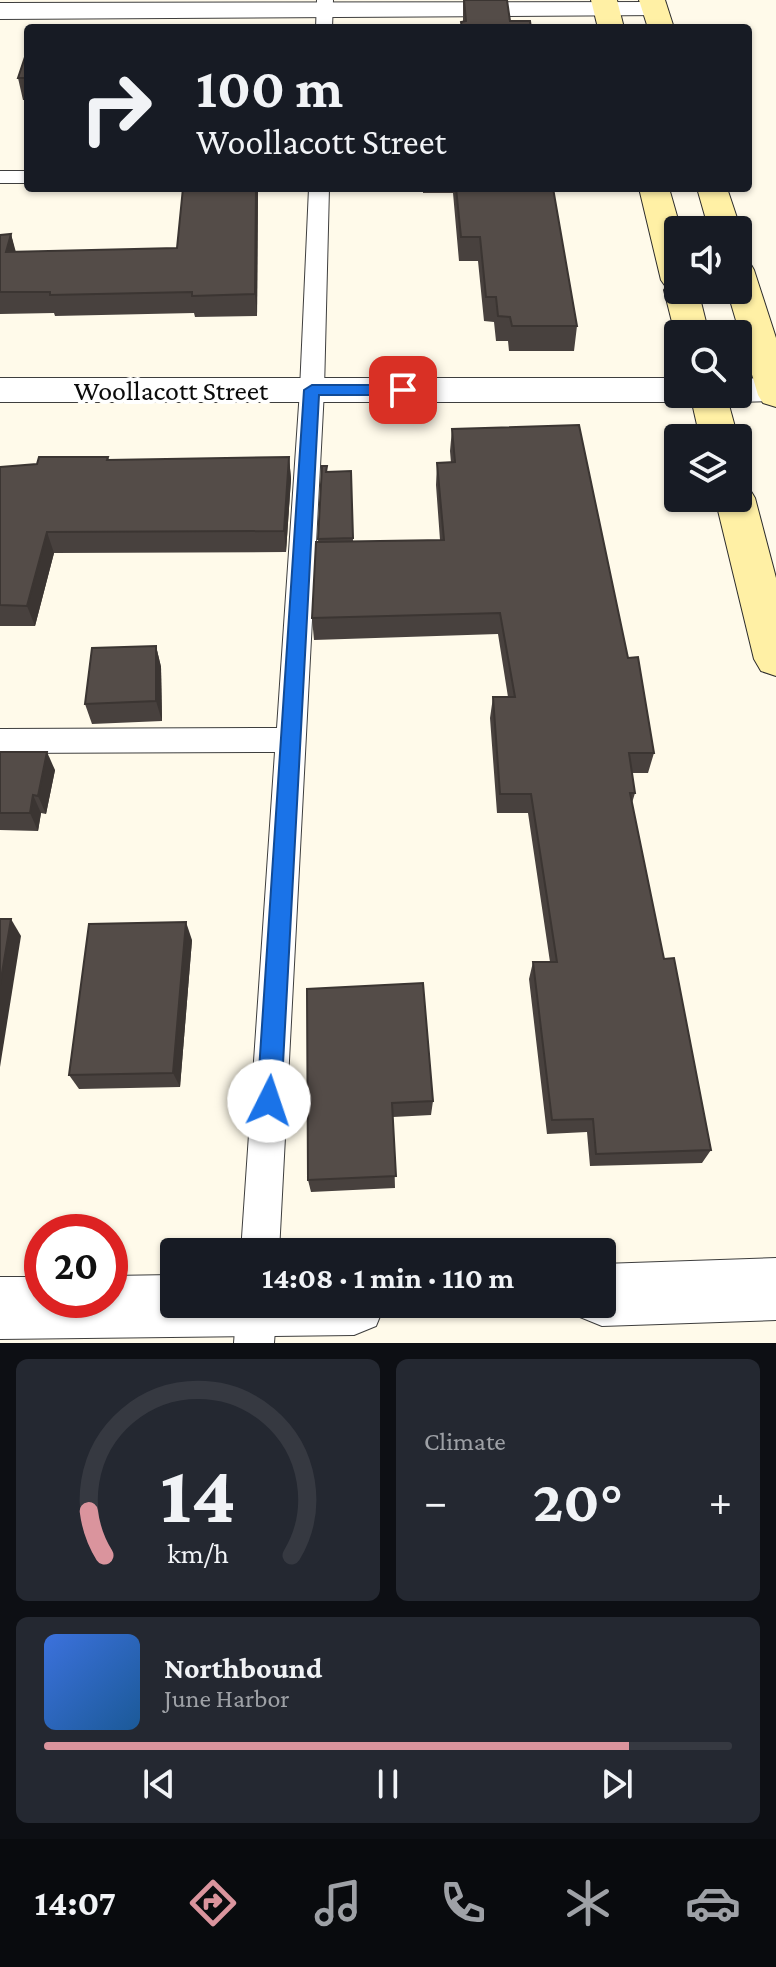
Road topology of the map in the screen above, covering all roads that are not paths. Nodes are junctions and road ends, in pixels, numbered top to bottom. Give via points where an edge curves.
1 (0, 11) edge
2 (325, 12) edge
3 (607, 12) edge
4 (656, 13) edge
5 (0, 177) edge
6 (24, 177) edge
7 (319, 192) edge
8 (655, 192) edge
9 (713, 192) edge
10 (721, 216) edge
11 (664, 226) edge
12 (748, 304) edge
13 (0, 390) edge
14 (312, 390) junction
15 (664, 390) edge
16 (752, 391) edge
17 (775, 392) edge
18 (739, 512) edge
19 (776, 659) edge
20 (291, 740) junction
21 (0, 741) edge
22 (261, 1238) edge
23 (776, 1289) edge
24 (616, 1295) edge
25 (160, 1304) edge
26 (0, 1308) edge

1 - 2 street
2 - 3 street
3 - 4 street
5 - 6 lane
7 - 14 lane
8 - 11 main road
9 - 10 main road
12 - 17 main road
13 - 14 street, Woollacott Street
14 - 15 street, Woollacott Street
14 - 20 lane
16 - 17 street
18 - 19 main road
20 - 21 lane
20 - 22 lane
23 - 24 street
25 - 26 street

